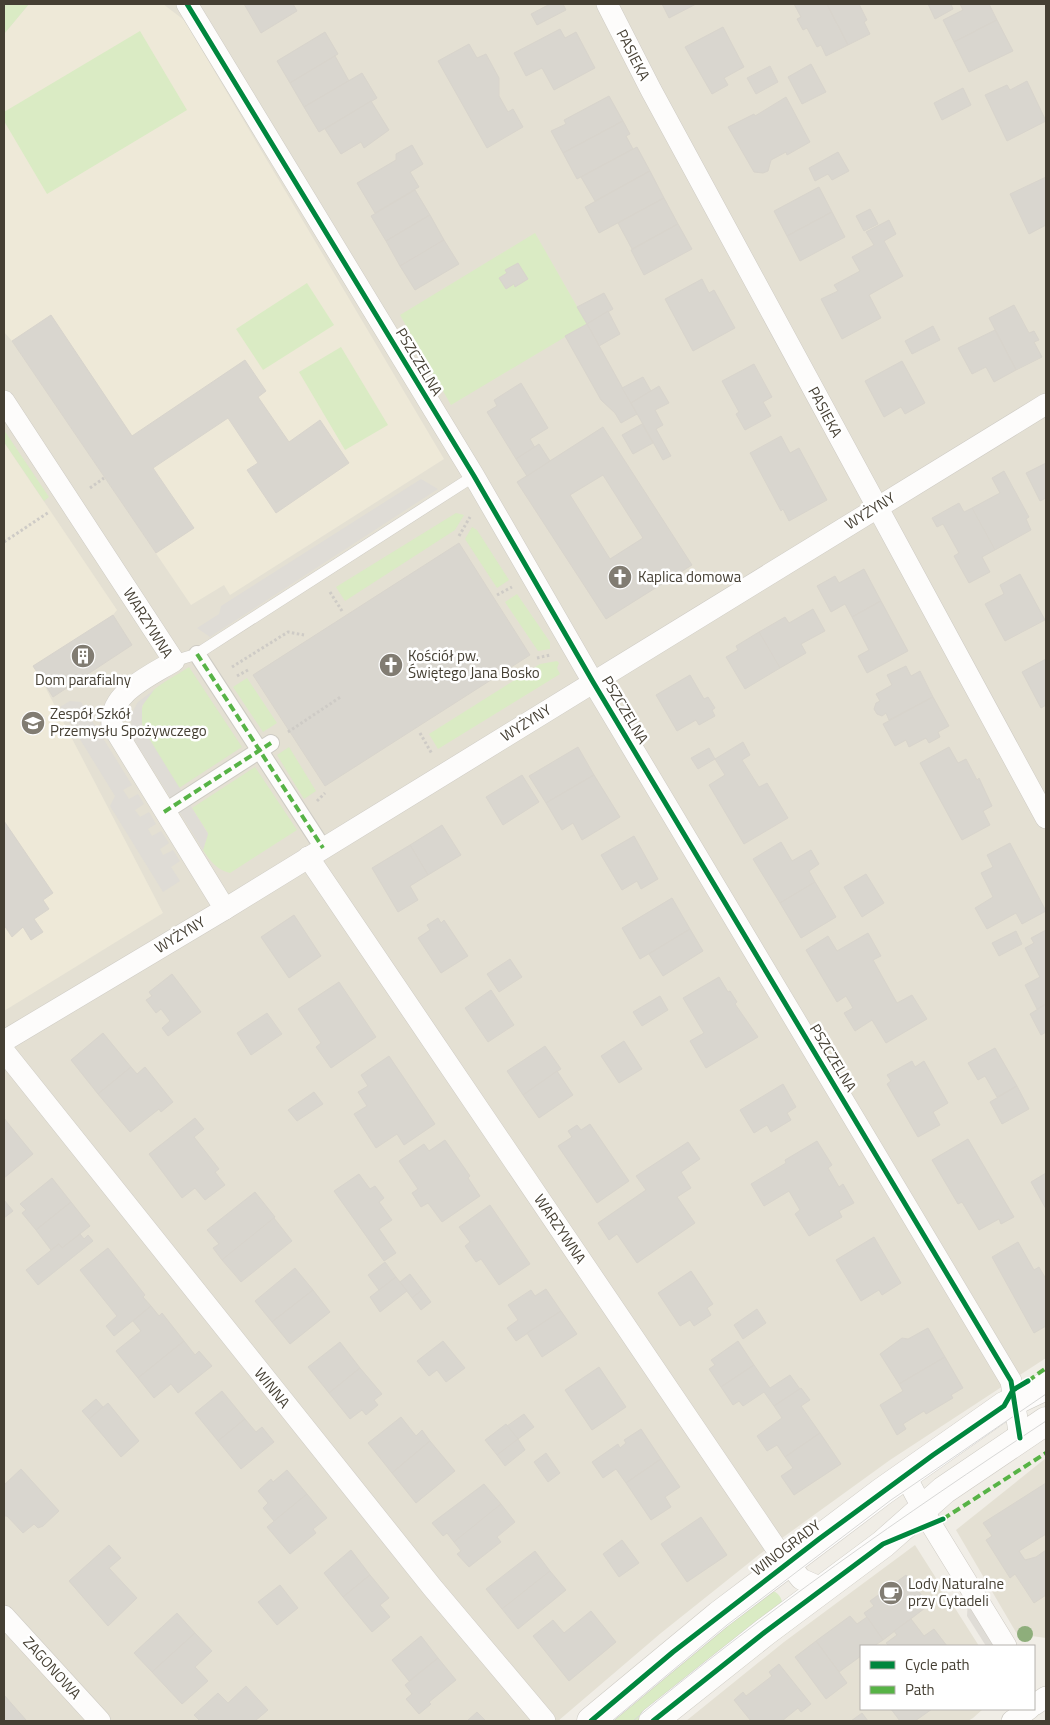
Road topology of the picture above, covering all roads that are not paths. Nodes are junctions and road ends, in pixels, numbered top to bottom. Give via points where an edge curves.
1 (186, 4) edge
2 (607, 4) edge
3 (4, 401) edge
4 (1046, 404) edge
5 (474, 476) junction
6 (877, 507) junction
7 (197, 654) junction
8 (174, 661) junction
9 (594, 682) junction
10 (265, 747) junction
11 (164, 812) junction
12 (1046, 818) edge
13 (316, 852) junction
14 (225, 909) junction
15 (4, 1041) edge
16 (4, 1051) edge
17 (1046, 1386) edge
18 (1015, 1401) junction
19 (1046, 1421) edge
20 (1020, 1438) junction
21 (905, 1475) junction
22 (923, 1508) junction
23 (787, 1563) junction
24 (824, 1588) junction
25 (4, 1616) edge
26 (1005, 1645) edge
27 (1025, 1710) edge
28 (100, 1721) edge
29 (545, 1721) edge
30 (591, 1721) edge
31 (653, 1721) edge
32 (1012, 1721) edge

1 - 5 street, PSZCZELNA
2 - 6 street, PASIEKA
3 - 8 street, WARZYWNA
4 - 6 street, WYŻYNY
5 - 7 lane
5 - 9 street, PSZCZELNA
6 - 9 street, WYŻYNY
6 - 12 street, PASIEKA
7 - 8 lane
7 - 10 street
8 - 11 street, WARZYWNA via 131,688 113,707 111,716 117,737
9 - 13 street, WYŻYNY
9 - 18 street, PSZCZELNA via 968,1306 1011,1381
10 - 11 street
10 - 13 street
11 - 14 street, WARZYWNA
13 - 14 street, WYŻYNY
13 - 23 street, WARZYWNA
14 - 15 street, WYŻYNY
16 - 29 street, WINNA via 432,1587
17 - 18 street, WINOGRADY
18 - 20 street, PSZCZELNA
18 - 21 street, WINOGRADY
19 - 20 street
20 - 22 street
21 - 22 street
21 - 23 street, WINOGRADY
22 - 24 street via 883,1544
22 - 26 street
23 - 24 street, WARZYWNA via 800,1579
23 - 30 street, WINOGRADY
24 - 31 street
25 - 28 street, ZAGONOWA
27 - 32 street

